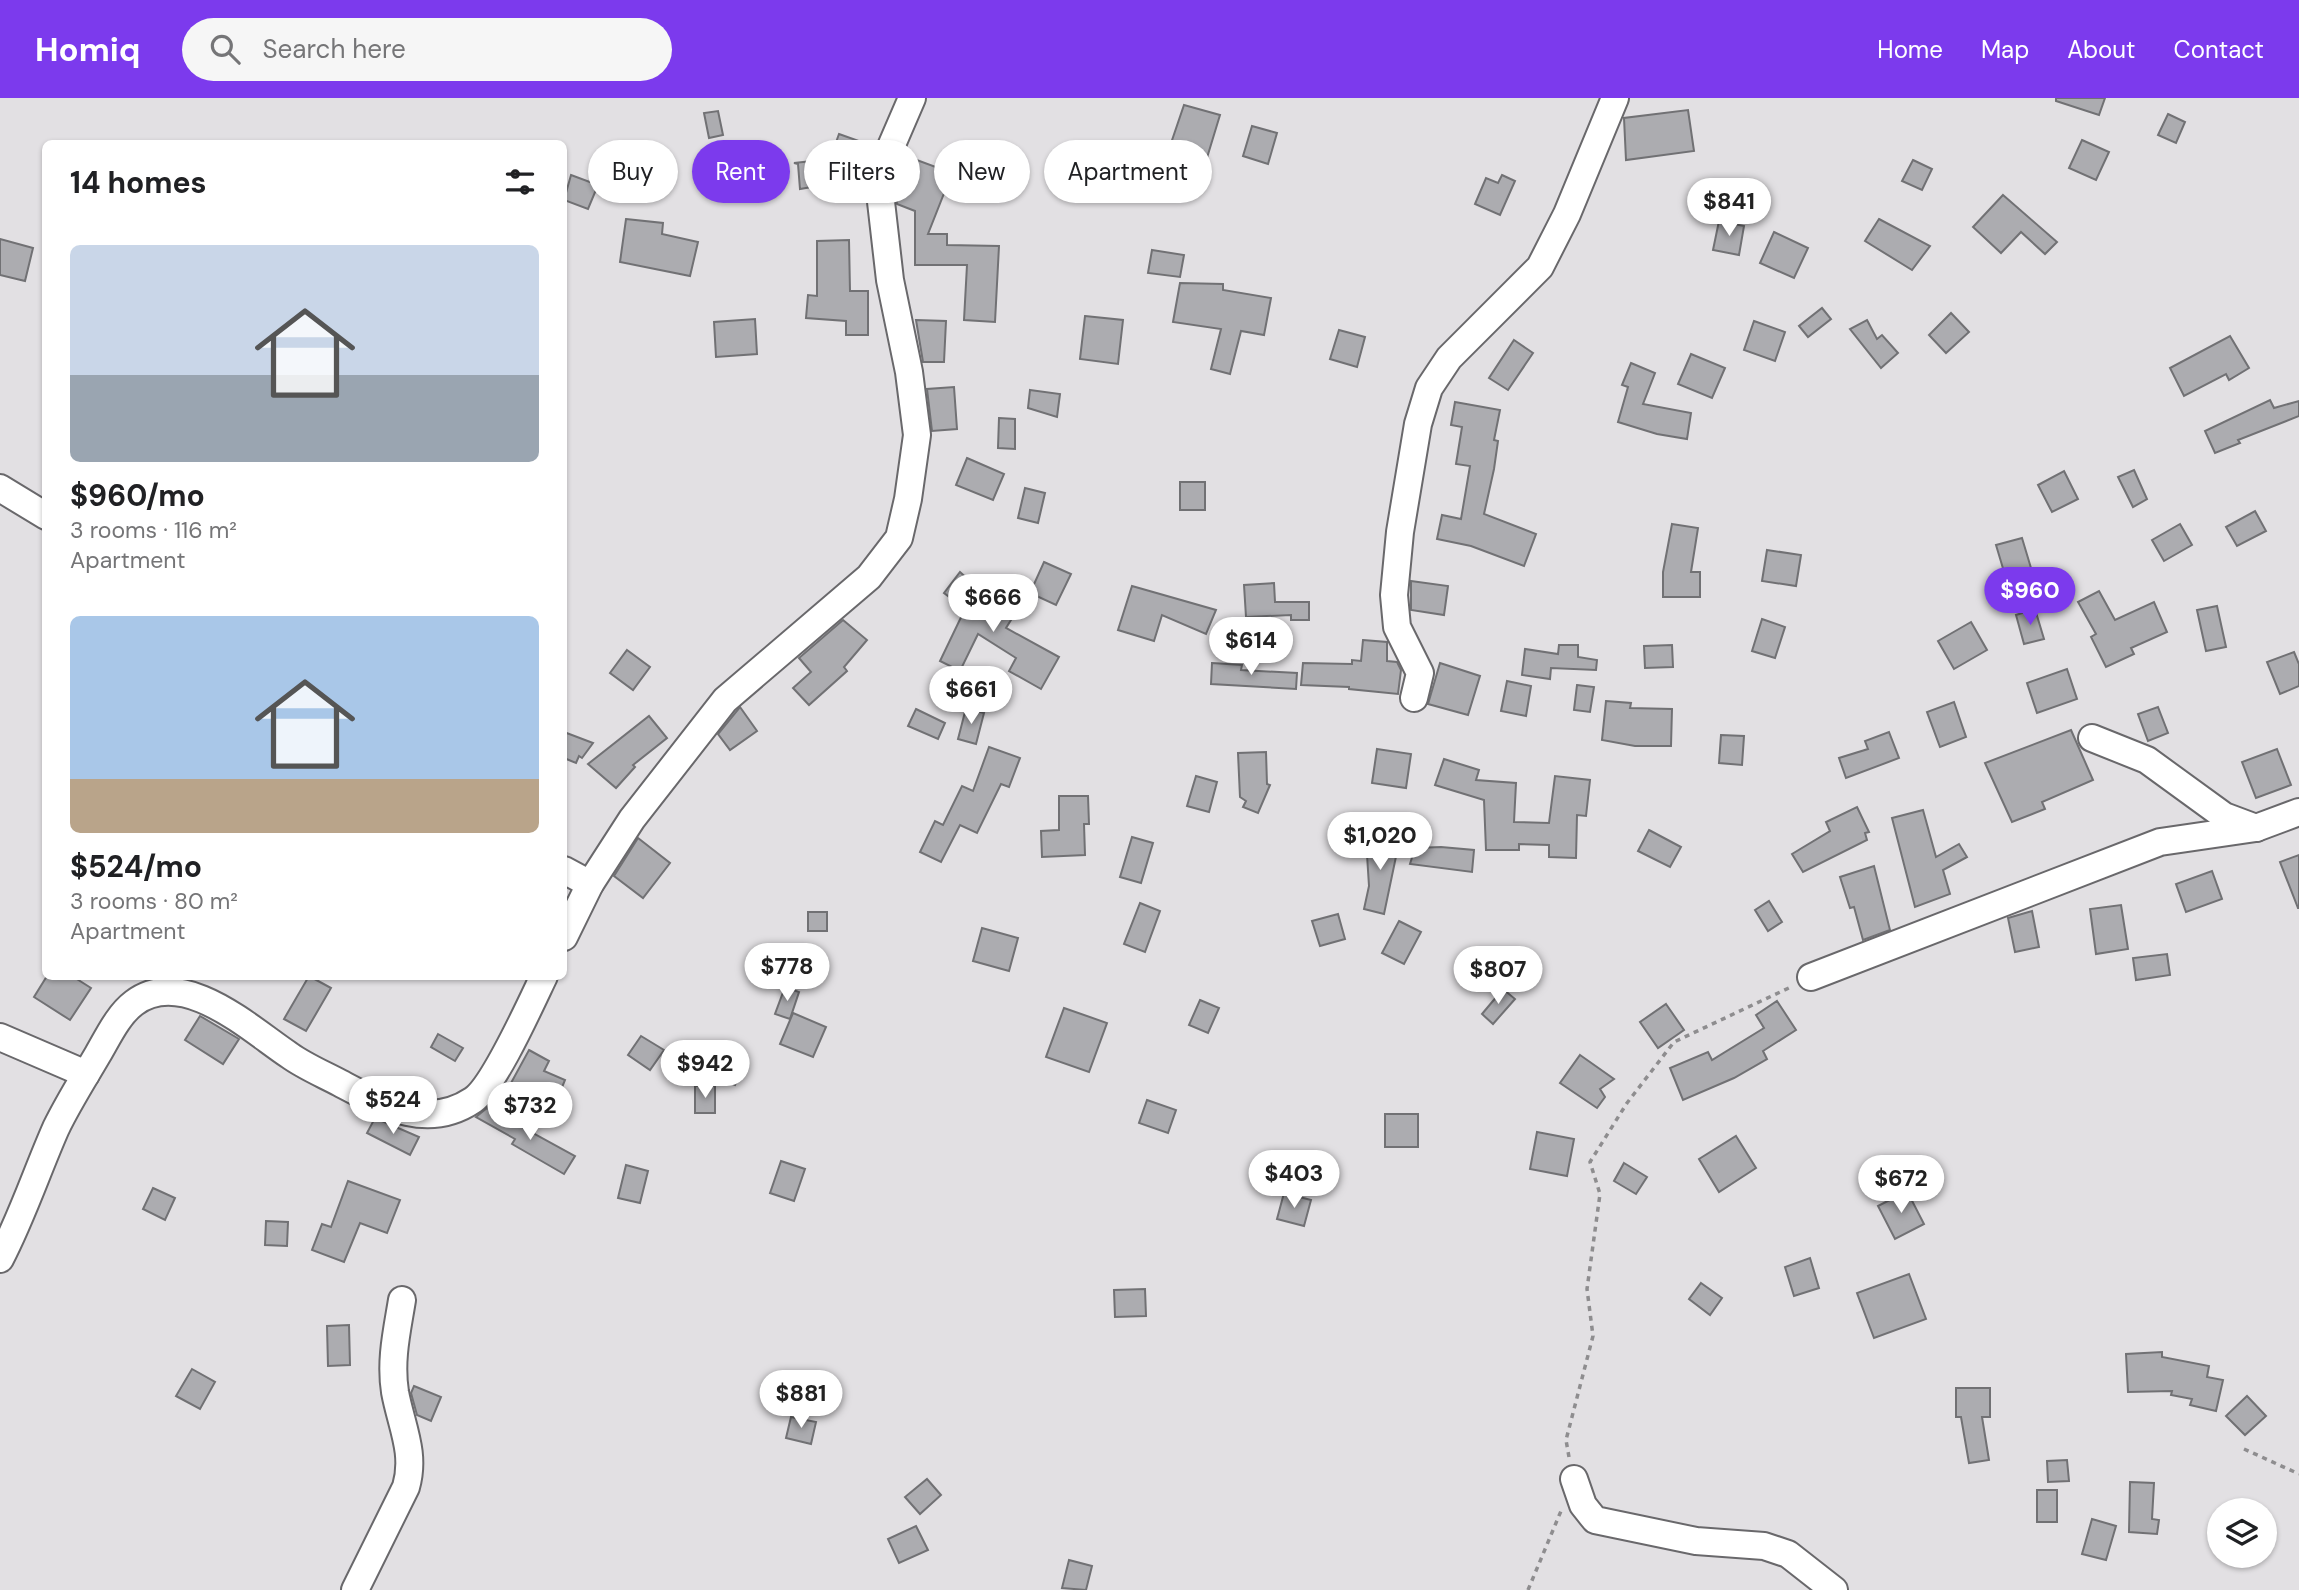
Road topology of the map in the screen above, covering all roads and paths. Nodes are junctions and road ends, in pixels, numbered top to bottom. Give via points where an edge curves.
1 (912, 98) edge
2 (1615, 98) edge
3 (0, 488) edge
4 (42, 514) edge
5 (1414, 698) dead end
6 (2092, 738) dead end
7 (2299, 812) edge
8 (2256, 828) junction
9 (567, 872) edge
10 (590, 884) junction
11 (567, 931) edge
12 (1811, 977) joint
13 (542, 980) edge
14 (0, 1037) edge
15 (86, 1074) junction
16 (0, 1259) edge
17 (402, 1300) dead end
18 (2244, 1449) dead end
19 (2299, 1474) edge
20 (1574, 1479) junction
21 (355, 1590) edge
22 (1528, 1590) edge
23 (1834, 1590) edge

1 - 10 street via 887,156 880,193 917,435 899,538 869,577 725,700 632,819
2 - 5 street via 1540,267 1449,358 1429,388 1418,424 1394,595 1397,627 1420,673
3 - 4 street
6 - 8 street via 2147,760 2224,816
7 - 8 street
8 - 12 street via 2160,842
9 - 10 street
10 - 11 street
12 - 20 path via 1674,1042 1627,1103 1590,1162 1600,1194 1587,1289 1593,1335 1566,1440
13 - 15 street via 475,1100 449,1111 419,1115 391,1110 291,1057 224,1010 175,991 135,1002 118,1020
14 - 15 street
15 - 16 street via 57,1126
17 - 21 street via 392,1356 411,1472
18 - 19 path
20 - 22 path
20 - 23 street via 1595,1520 1696,1542 1764,1546 1788,1554

